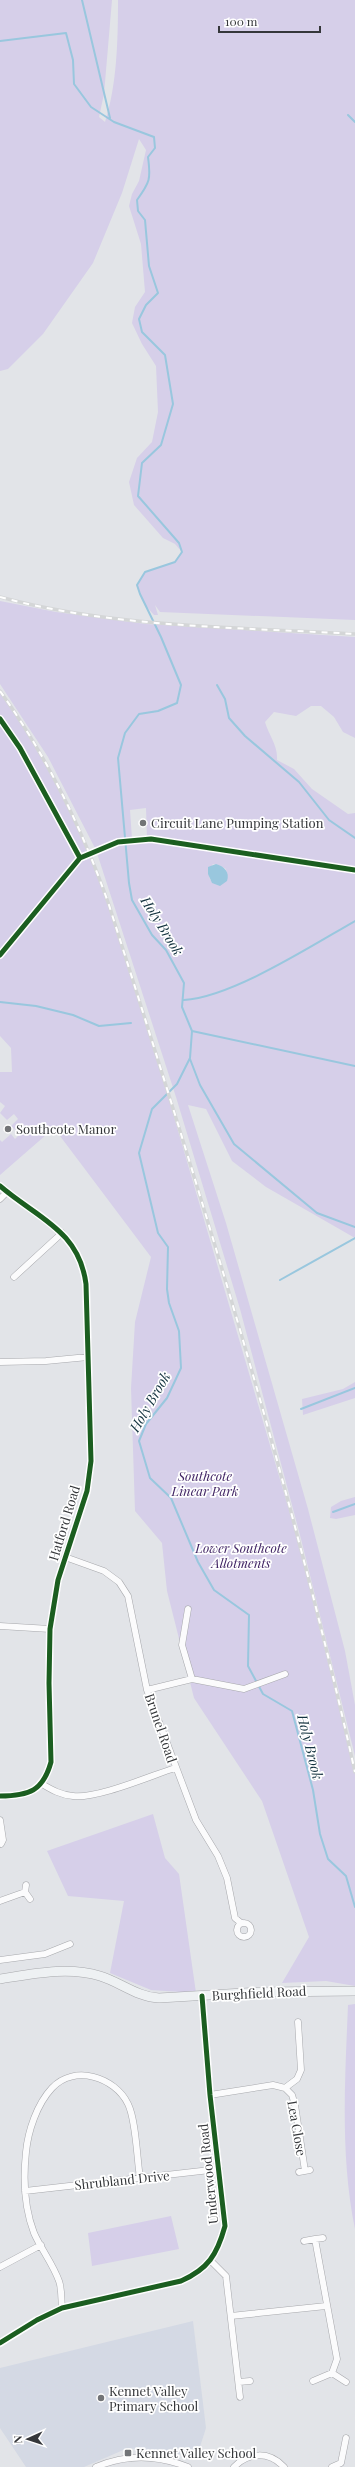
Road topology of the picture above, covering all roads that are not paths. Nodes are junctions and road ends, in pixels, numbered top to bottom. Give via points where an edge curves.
1 (0, 1186) edge
2 (7, 1192) junction
3 (0, 1199) edge
4 (62, 1234) junction
5 (14, 1277) dead end
6 (88, 1357) junction
7 (0, 1362) edge
8 (65, 1557) junction
9 (188, 1609) dead end
10 (0, 1626) edge
11 (50, 1629) junction
12 (285, 1674) dead end
13 (192, 1679) junction
14 (147, 1690) junction
15 (175, 1768) junction
16 (42, 1784) junction
17 (0, 1796) edge
18 (0, 1820) edge
19 (1, 1844) edge
20 (26, 1885) dead end
21 (25, 1892) junction
22 (30, 1899) dead end
23 (0, 1900) edge
24 (241, 1923) dead end
25 (70, 1944) dead end
26 (0, 1960) edge
27 (0, 1979) edge
28 (355, 1992) edge
29 (202, 1996) junction
30 (298, 2022) dead end
31 (285, 2088) junction
32 (210, 2095) junction
33 (219, 2169) junction
34 (305, 2171) dead end
35 (140, 2178) junction
36 (24, 2191) junction
37 (323, 2238) dead end
38 (315, 2239) junction
39 (304, 2241) dead end
40 (40, 2245) junction
41 (211, 2261) junction
42 (0, 2267) edge
43 (326, 2306) junction
44 (62, 2308) junction
45 (231, 2316) junction
46 (0, 2344) edge
47 (332, 2373) junction
48 (250, 2381) dead end
49 (313, 2381) dead end
50 (238, 2382) junction
51 (346, 2382) dead end
52 (240, 2397) dead end
53 (346, 2438) dead end
54 (251, 2448) dead end
55 (252, 2455) junction
56 (341, 2465) edge
57 (96, 2467) edge
58 (188, 2467) edge
59 (234, 2467) edge
60 (284, 2467) edge
61 (332, 2467) edge

1 - 2 street, Hatford Road
2 - 3 street
2 - 4 street, Hatford Road
4 - 5 street
4 - 6 street, Hatford Road via 72,1243 84,1267
6 - 7 street
6 - 8 street, Hatford Road via 91,1461 87,1491
8 - 11 street, Hatford Road via 58,1580
8 - 14 street, Brunel Road via 104,1571 119,1582 128,1596
9 - 13 street via 182,1645
10 - 11 street
11 - 16 street, Hatford Road via 51,1762
12 - 13 street via 242,1689
13 - 14 street
14 - 15 street, Brunel Road
15 - 16 street via 93,1795 75,1797 58,1794
15 - 24 street, Brunel Road via 196,1820 218,1856 227,1878 235,1918
16 - 17 street via 28,1794
18 - 19 street via 3,1840
20 - 21 street
21 - 22 street
21 - 23 street
25 - 26 street via 44,1954
27 - 29 street, Burghfield Road via 77,1972 102,1976 150,1998
28 - 29 street, Burghfield Road via 267,1991
29 - 32 street, Underwood Road
30 - 31 street, Lea Close via 302,2070 297,2079
31 - 32 street, Lea Close via 273,2085
31 - 34 street, Lea Close via 292,2095 295,2105
32 - 33 street, Underwood Road
33 - 35 street, Shrubland Drive
33 - 41 street, Underwood Road via 225,2226
35 - 36 street, Shrubland Drive
35 - 36 street via 129,2104 106,2080 77,2076 64,2080 52,2088 42,2101 32,2124 26,2150
36 - 40 street via 31,2226
37 - 38 street
38 - 39 street
38 - 43 street
40 - 42 street
40 - 44 street via 60,2282
41 - 44 street, Underwood Road via 197,2274 181,2281
41 - 45 street via 226,2276
43 - 45 street
43 - 47 street via 337,2359
44 - 46 street, Underwood Road via 37,2320
45 - 50 street
47 - 49 street
47 - 51 street
48 - 50 street
50 - 52 street
53 - 56 street
54 - 55 street
55 - 59 street
55 - 60 street via 270,2456
56 - 61 street
57 - 58 street via 133,2457 155,2458

